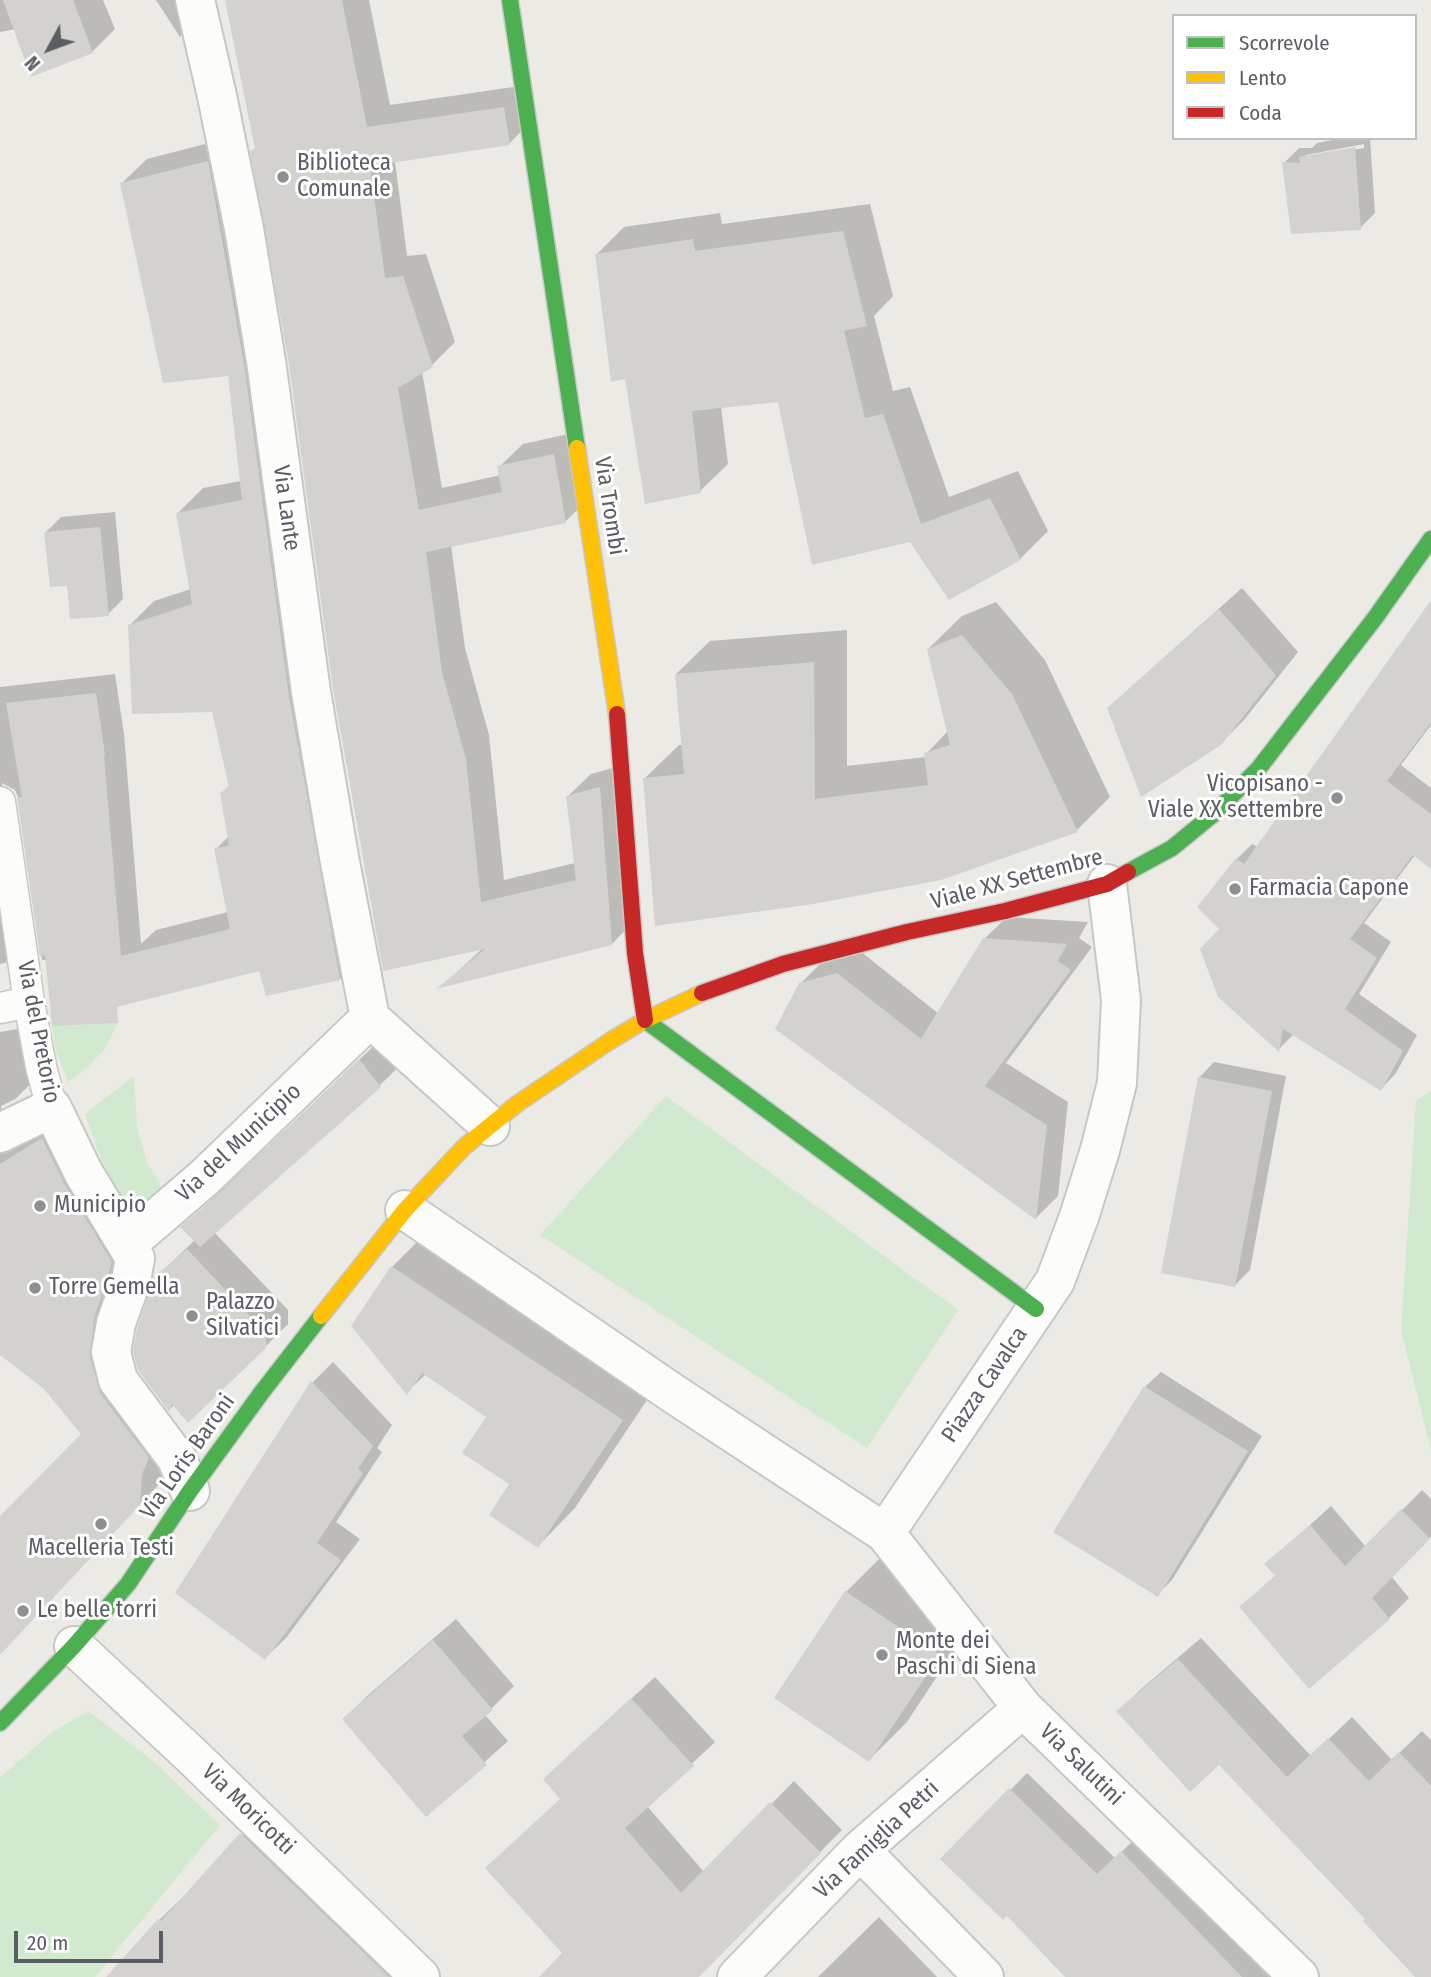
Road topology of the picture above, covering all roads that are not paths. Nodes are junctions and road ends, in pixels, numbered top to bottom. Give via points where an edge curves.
1 (195, 0) edge
2 (510, 0) edge
3 (1431, 539) edge
4 (0, 802) edge
5 (1107, 884) junction
6 (14, 1005) edge
7 (370, 1018) junction
8 (645, 1020) junction
9 (52, 1108) junction
10 (490, 1126) junction
11 (0, 1133) edge
12 (405, 1210) junction
13 (127, 1244) junction
14 (1036, 1309) junction
15 (190, 1491) junction
16 (885, 1533) junction
17 (74, 1646) junction
18 (1023, 1708) junction
19 (0, 1723) edge
20 (860, 1850) junction
21 (420, 1977) edge
22 (737, 1977) edge
23 (984, 1977) edge
24 (1300, 1977) edge

1 - 7 street, Via Lante via 249,256 311,692
2 - 8 street, Via Trombi via 616,706 635,953
3 - 5 street, Viale XX Settembre via 1259,768 1172,848
4 - 6 lane, Via del Pretorio
5 - 8 street, Viale XX Settembre via 783,964 713,988
5 - 14 street via 1121,1000 1117,1083 1079,1217 1055,1281
6 - 9 lane, Via del Pretorio via 41,1067
7 - 10 street
7 - 13 street, Via del Municipio via 204,1178
8 - 10 street
8 - 14 street, Piazza Cavalca
9 - 11 street
9 - 13 street, Via del Pretorio via 73,1154
10 - 12 street
12 - 15 street, Via Loris Baroni
12 - 16 street
13 - 15 street via 135,1258 111,1352 118,1380 177,1459
14 - 16 street, Piazza Cavalca
15 - 17 street, Via Loris Baroni via 128,1584
16 - 18 street, Via Salutini
17 - 19 street, Via Loris Baroni
17 - 21 street, Via Moricotti
18 - 20 street, Via Famiglia Petri
18 - 24 street, Via Salutini
20 - 22 street, Via Famiglia Petri
20 - 23 street

